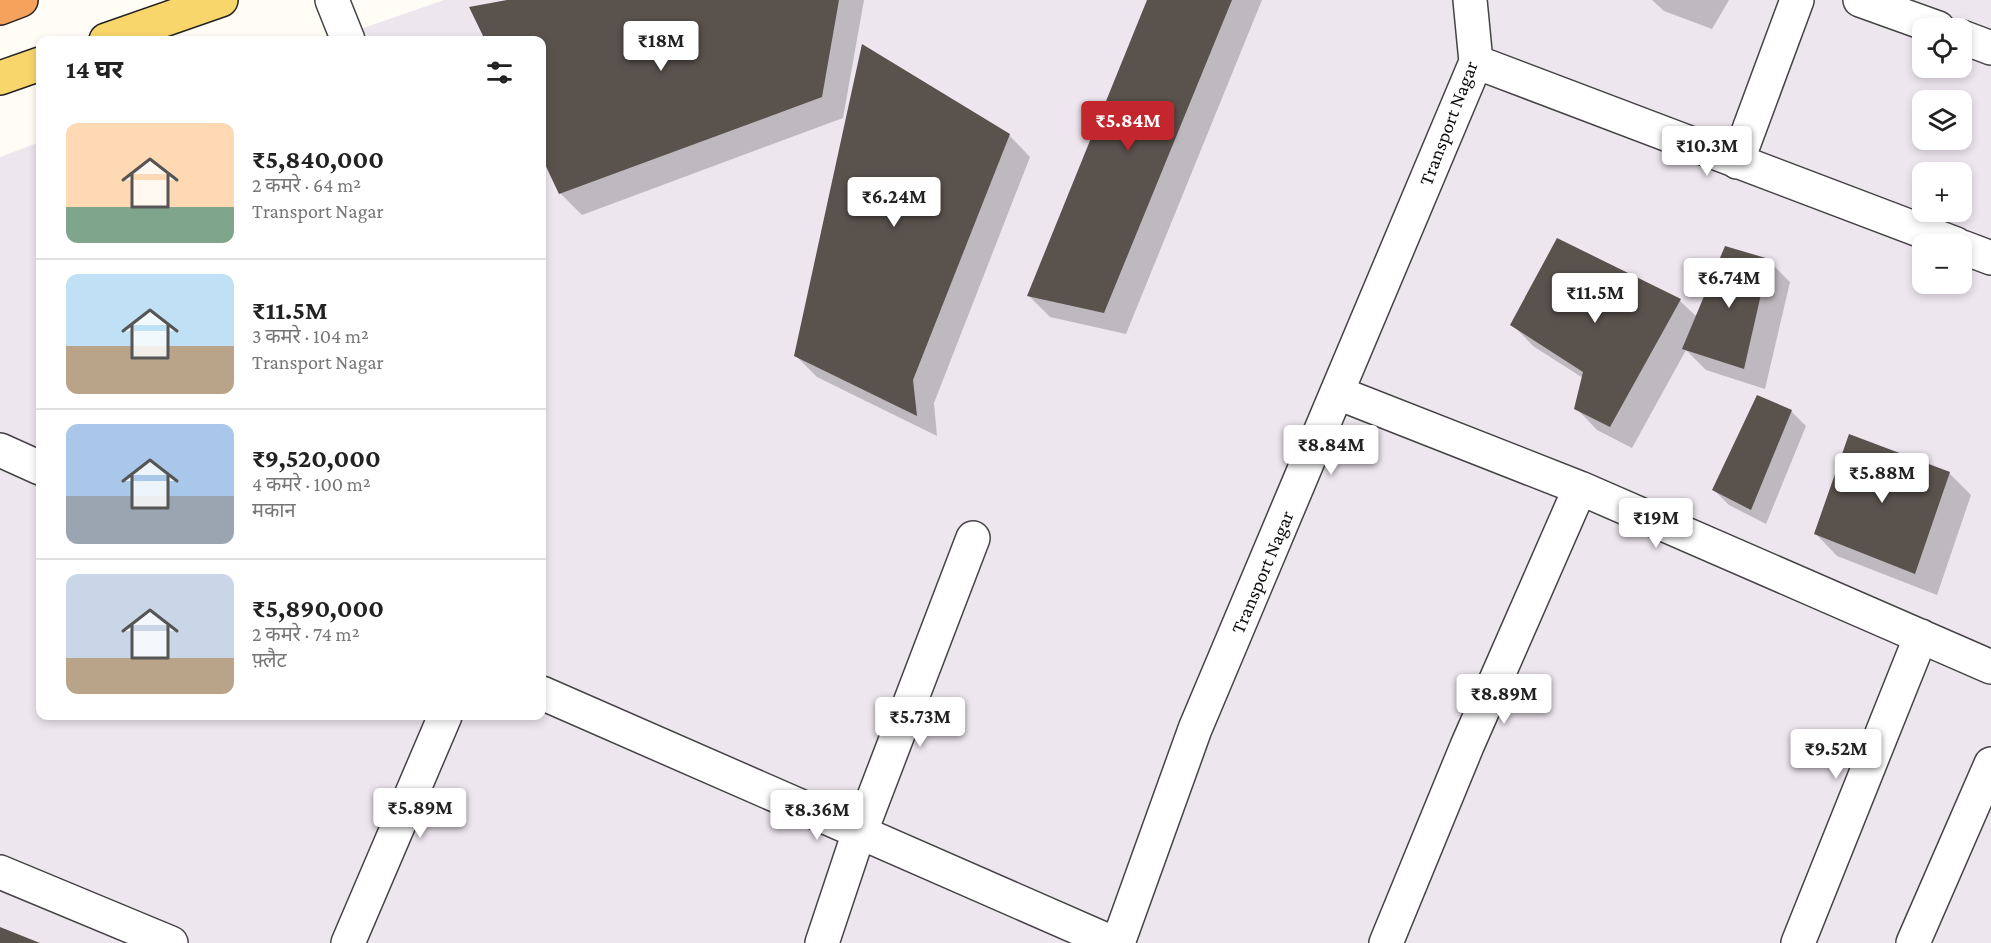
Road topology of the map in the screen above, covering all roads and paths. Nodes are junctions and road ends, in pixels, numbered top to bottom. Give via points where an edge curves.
1 (21, 0) edge
2 (221, 0) edge
3 (332, 0) edge
4 (1470, 0) edge
5 (1797, 0) edge
6 (1860, 0) edge
7 (0, 8) edge
8 (1912, 19) edge
9 (118, 36) edge
10 (346, 36) edge
11 (1972, 41) edge
12 (1991, 48) edge
13 (1476, 63) junction
14 (36, 65) edge
15 (0, 78) edge
16 (1737, 162) junction
17 (1929, 234) edge
18 (1972, 251) edge
19 (1991, 258) edge
20 (1338, 393) junction
21 (0, 450) edge
22 (36, 466) edge
23 (1580, 489) junction
24 (973, 538) dead end
25 (1921, 636) junction
26 (1991, 667) edge
27 (546, 695) edge
28 (443, 720) edge
29 (1991, 764) edge
30 (859, 832) junction
31 (0, 872) edge
32 (171, 943) edge
33 (348, 943) edge
34 (822, 943) edge
35 (1113, 943) edge
36 (1118, 943) edge
37 (1386, 943) edge
38 (1798, 943) edge
39 (1913, 943) edge

1 - 7 highway
2 - 9 main road
3 - 10 street
4 - 13 street, Transport Nagar
5 - 16 street
6 - 8 street
11 - 12 street
13 - 16 street
13 - 20 street, Transport Nagar
14 - 15 main road
16 - 17 street
18 - 19 street
20 - 23 street
20 - 36 street, Transport Nagar via 1195,729
21 - 22 street
23 - 25 street
23 - 37 street
24 - 30 street
25 - 26 street
25 - 38 street
27 - 30 street
28 - 33 street
29 - 39 street
30 - 34 street
30 - 35 street
31 - 32 street

